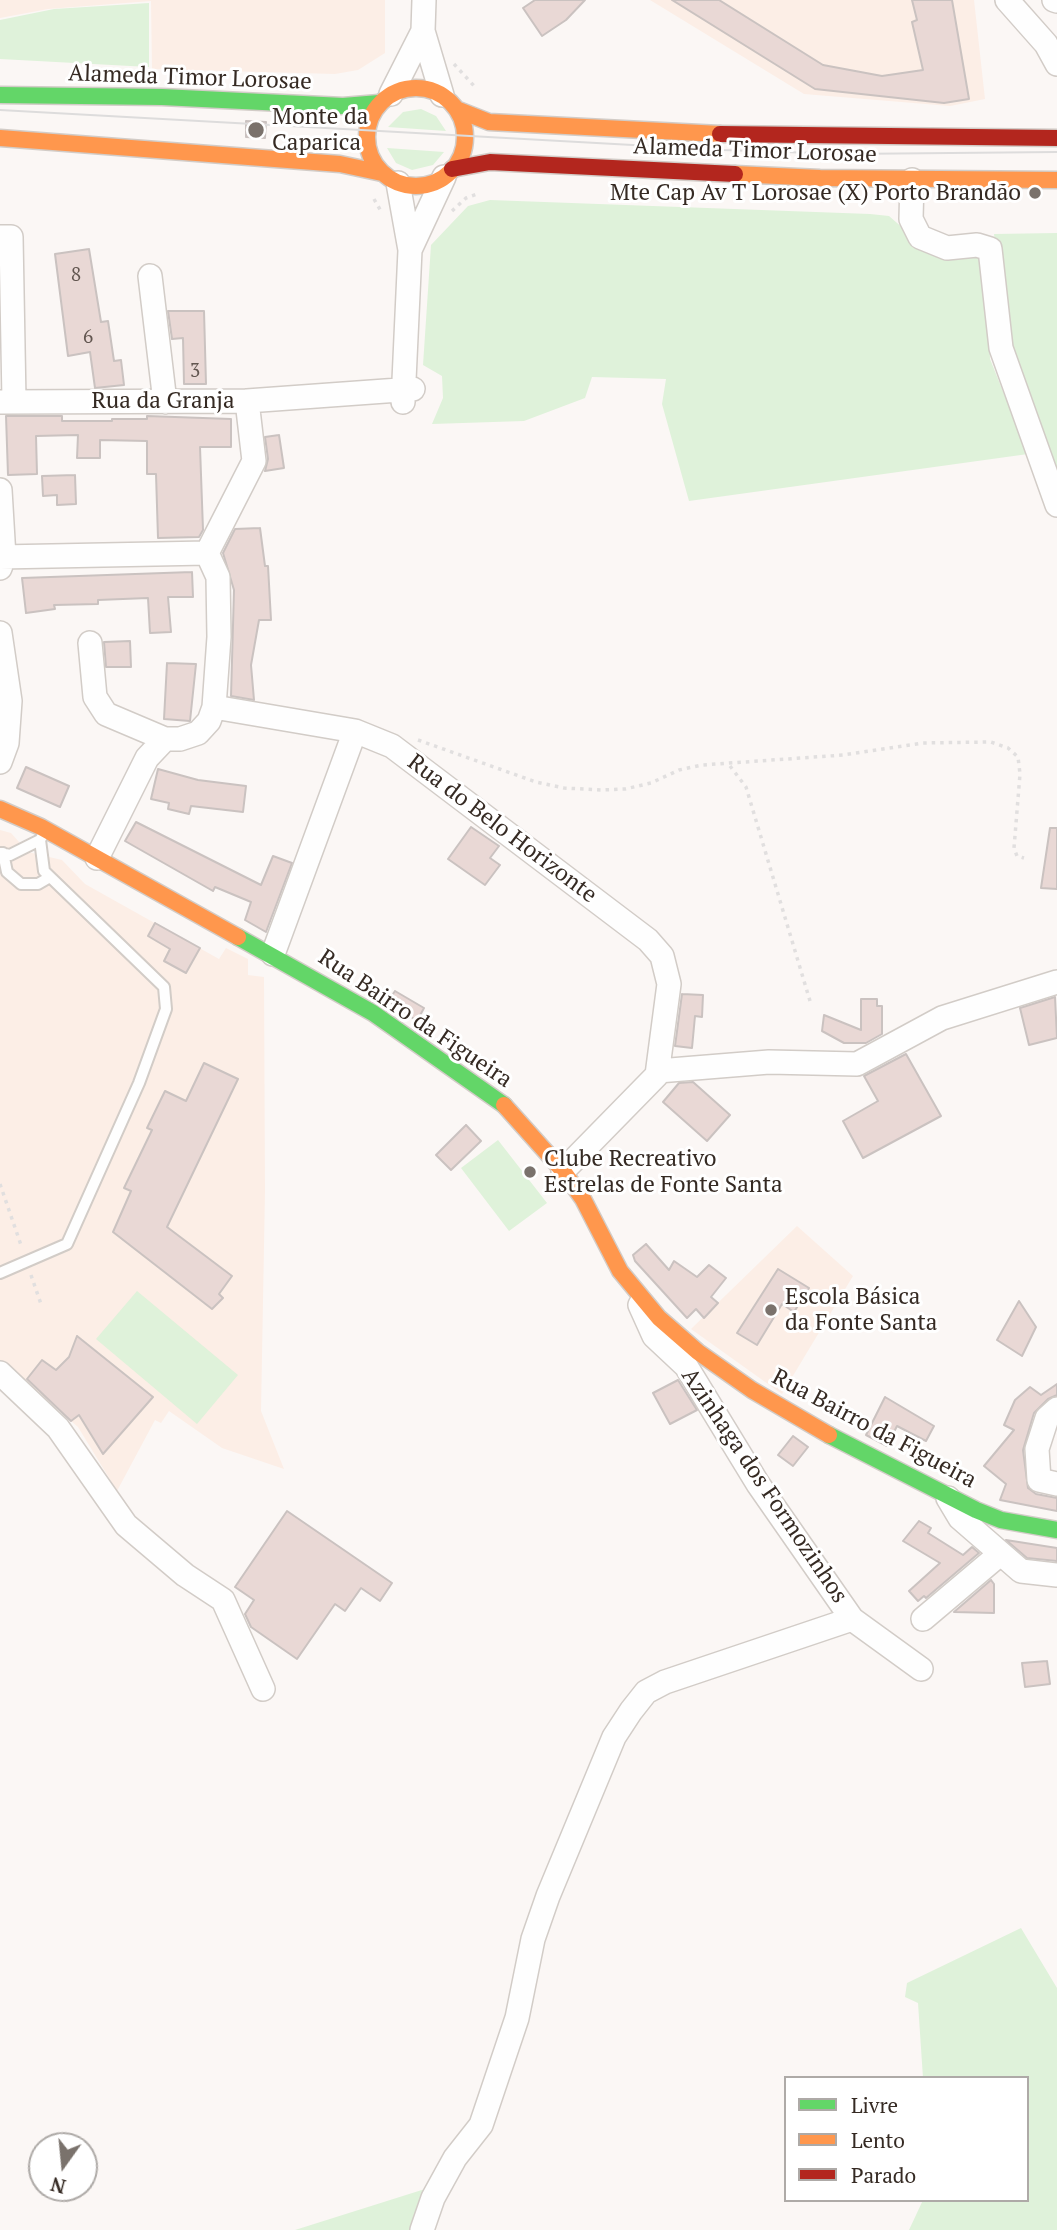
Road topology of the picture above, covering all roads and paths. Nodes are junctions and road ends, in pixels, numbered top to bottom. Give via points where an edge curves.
1 (424, 0) edge
2 (1007, 0) edge
3 (423, 31) junction
4 (1057, 64) edge
5 (0, 95) edge
6 (385, 99) junction
7 (449, 102) junction
8 (0, 138) edge
9 (1057, 138) edge
10 (449, 173) junction
11 (390, 178) junction
12 (912, 180) junction
13 (1057, 180) edge
14 (5, 237) edge
15 (410, 250) junction
16 (150, 276) dead end
17 (7, 401) edge
18 (247, 401) junction
19 (165, 402) junction
20 (0, 490) edge
21 (1057, 505) edge
22 (207, 553) junction
23 (1, 561) edge
24 (0, 633) edge
25 (90, 643) dead end
26 (214, 707) junction
27 (355, 731) junction
28 (408, 737) dead end
29 (165, 739) junction
30 (0, 762) edge
31 (730, 765) junction
32 (0, 809) edge
33 (43, 835) junction
34 (1, 853) edge
35 (97, 858) junction
36 (1024, 858) dead end
37 (50, 877) junction
38 (273, 954) junction
39 (1057, 982) edge
40 (810, 1001) dead end
41 (658, 1071) junction
42 (563, 1171) junction
43 (0, 1184) edge
44 (27, 1262) junction
45 (0, 1273) edge
46 (631, 1285) junction
47 (42, 1307) dead end
48 (0, 1373) edge
49 (1057, 1409) edge
50 (1057, 1484) edge
51 (947, 1496) junction
52 (1057, 1530) edge
53 (1000, 1554) junction
54 (1057, 1575) edge
55 (852, 1619) junction
56 (923, 1619) dead end
57 (921, 1669) dead end
58 (263, 1689) dead end
59 (422, 2230) edge

1 - 3 street
2 - 4 street via 1046,44
3 - 6 street
3 - 7 street
5 - 6 main road, Alameda Timor Lorosae via 343,106
6 - 7 main road via 417,87
6 - 11 main road via 368,121 366,142 369,153
7 - 9 main road, Alameda Timor Lorosae via 489,121 776,137
7 - 10 main road via 465,137 460,159
8 - 11 main road via 340,164
10 - 11 main road via 430,184 414,186
10 - 12 main road, Alameda Timor Lorosae via 490,162
10 - 15 street
11 - 15 street
12 - 13 main road, Alameda Timor Lorosae
12 - 21 street via 911,219 920,237 947,248 977,244 990,249 994,257 1000,348
14 - 17 street
15 - 18 street via 407,393
16 - 19 street
17 - 19 street, Rua da Granja
18 - 19 street, Rua da Granja
18 - 22 street, Rua da Granja via 254,461
20 - 23 street
22 - 23 street
22 - 26 street via 218,577
24 - 30 street via 10,701 7,743
25 - 29 street via 100,709
26 - 27 street, Rua do Belo Horizonte
26 - 29 street via 198,733
27 - 38 street
27 - 41 street, Rua do Belo Horizonte via 398,750 657,950 669,984
28 - 31 path via 564,788 625,789 679,770
29 - 35 street via 147,758
31 - 36 path via 923,743 991,742 1018,757 1014,848 1017,856
31 - 40 path via 746,787
32 - 33 main road, Rua Bairro da Figueira
33 - 34 lane via 10,855
33 - 35 main road, Rua Bairro da Figueira
33 - 37 lane via 44,871
34 - 37 lane via 6,872 22,884 38,884
35 - 38 main road, Rua Bairro da Figueira
37 - 44 lane via 164,988 167,998 141,1080 66,1244
38 - 42 main road, Rua Bairro da Figueira via 373,1013 508,1108
39 - 41 street via 942,1018 857,1064 769,1062
41 - 42 street
42 - 46 main road, Rua Bairro da Figueira
43 - 44 path
44 - 45 lane
44 - 47 path
46 - 51 main road, Rua Bairro da Figueira via 659,1318 698,1352 752,1390 849,1447
46 - 55 street, Azinhaga dos Formozinhos via 654,1336 686,1366 758,1484
48 - 58 street via 58,1428 126,1525 223,1600
49 - 50 street via 1047,1418 1037,1449 1039,1480
51 - 52 main road, Rua Bairro da Figueira via 1001,1520
51 - 53 street via 960,1518
53 - 54 street via 1021,1571
53 - 56 street
55 - 57 street, Azinhaga dos Formozinhos
55 - 59 street, Azinhaga dos Formozinhos via 665,1682 646,1692 631,1711 614,1737 548,1896 494,2095 481,2125 455,2158 433,2198

